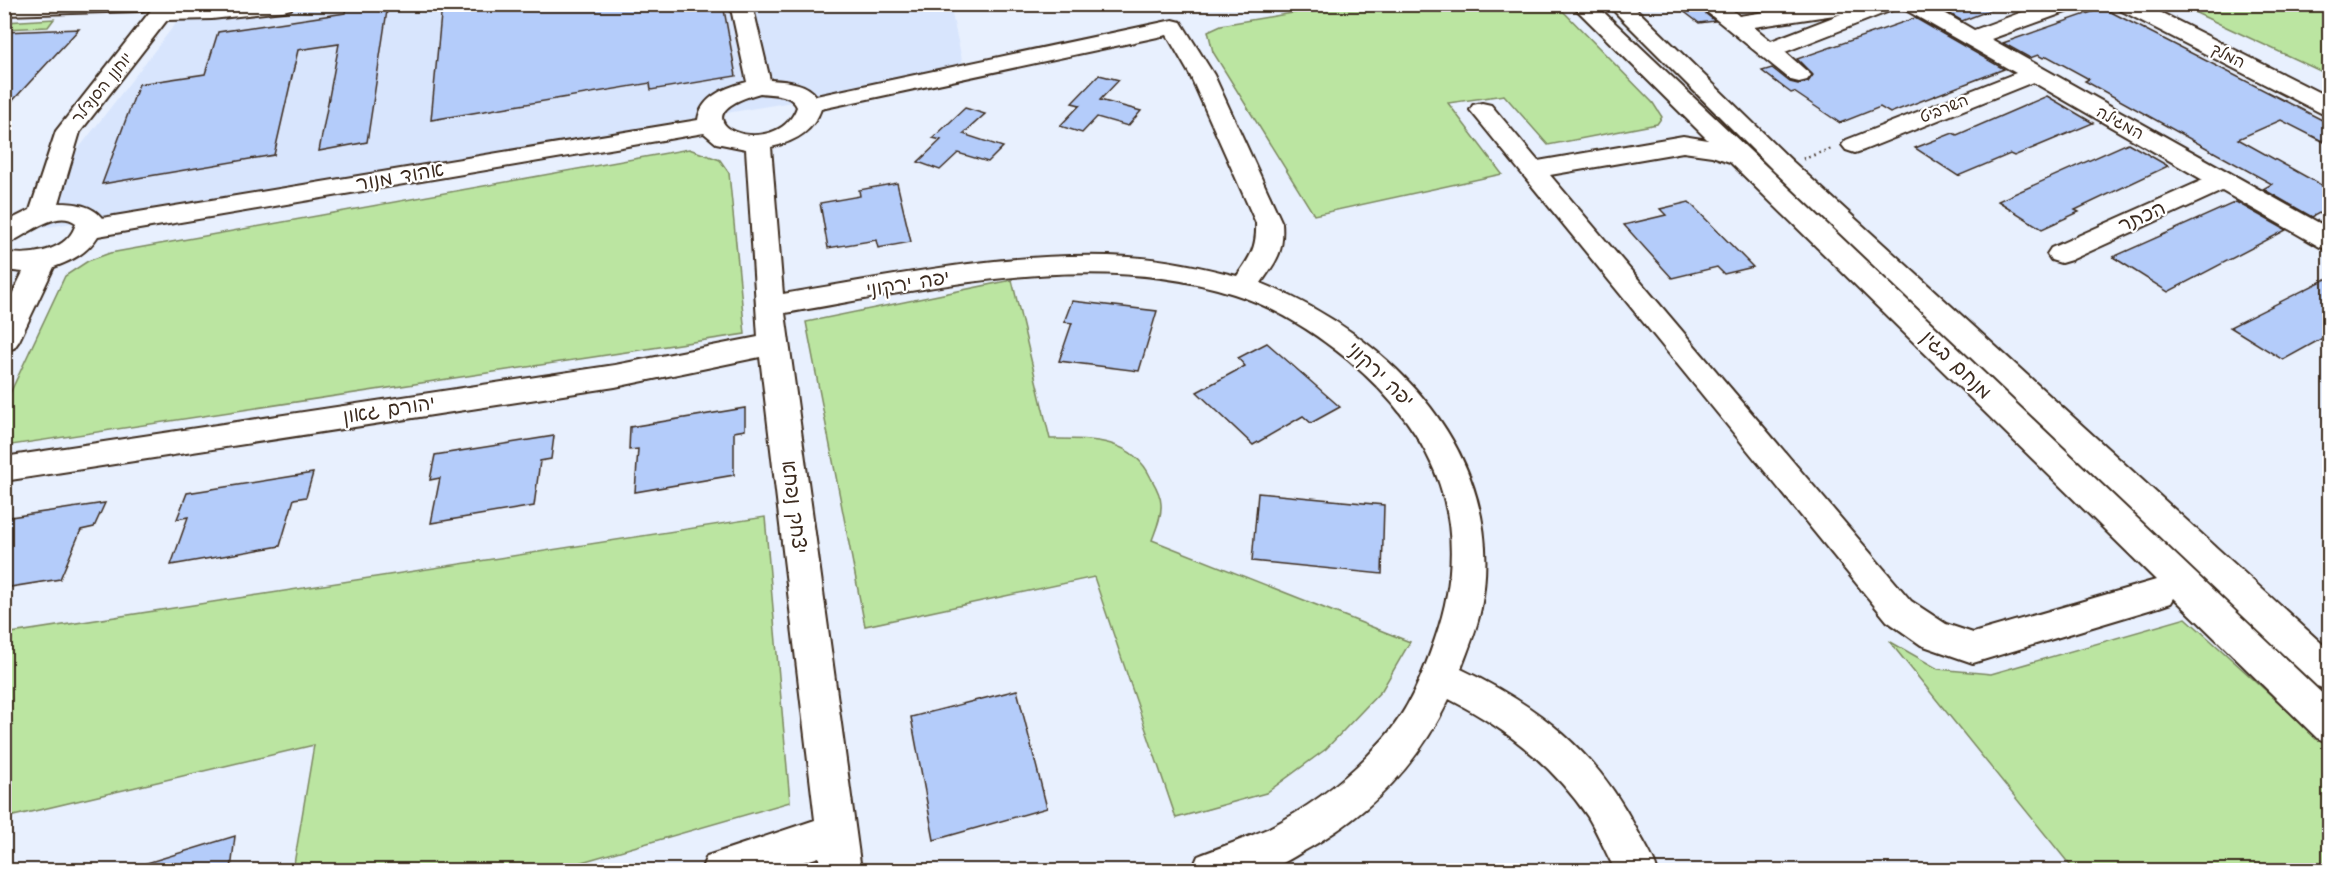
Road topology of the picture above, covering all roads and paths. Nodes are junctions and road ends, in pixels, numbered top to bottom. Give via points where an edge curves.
1 (283, 4) edge
2 (741, 4) edge
3 (1582, 4) edge
4 (1618, 4) edge
5 (1864, 4) edge
6 (1887, 4) edge
7 (1912, 4) edge
8 (2066, 4) edge
9 (2126, 4) edge
10 (1715, 7) dead end
11 (4, 8) edge
12 (156, 8) edge
13 (1735, 23) junction
14 (1971, 39) junction
15 (1769, 50) junction
16 (2032, 74) junction
17 (1798, 75) dead end
18 (760, 86) junction
19 (810, 105) junction
20 (2330, 108) edge
21 (1482, 110) dead end
22 (1695, 114) junction
23 (710, 125) junction
24 (758, 142) junction
25 (1855, 145) dead end
26 (1663, 146) junction
27 (1827, 150) dead end
28 (1814, 155) dead end
29 (1742, 158) junction
30 (1532, 170) junction
31 (2222, 181) junction
32 (42, 216) junction
33 (90, 229) junction
34 (4, 236) edge
35 (2330, 241) edge
36 (2061, 254) dead end
37 (4, 261) edge
38 (43, 261) junction
39 (1244, 287) junction
40 (772, 306) junction
41 (4, 341) edge
42 (773, 344) junction
43 (4, 469) edge
44 (2159, 593) dead end
45 (2330, 675) edge
46 (1441, 678) junction
47 (2330, 726) edge
48 (838, 851) edge
49 (721, 870) edge
50 (1212, 870) edge
51 (1637, 870) edge

1 - 12 street via 212,12
2 - 18 street
3 - 22 street, מנחם בגין
4 - 45 street, מנחם בגין via 1783,166
5 - 13 street
6 - 15 street
7 - 14 street, המגילה
8 - 14 street
9 - 20 street, המלך
10 - 13 street
11 - 12 street
12 - 32 street, יוחנן הסנדלר via 68,131
13 - 15 street
14 - 16 street, המגילה
15 - 17 street
16 - 25 street, השרביט
16 - 31 street, המגילה
18 - 19 street via 794,90 805,96
18 - 23 street via 728,96 710,115
19 - 24 street via 810,114 803,124
19 - 39 street via 1173,27 1202,75 1269,223 1270,243
21 - 30 street
22 - 26 street via 1691,126 1674,142
22 - 29 street, מנחם בגין
23 - 24 street via 723,138
23 - 33 street, אהוד מנור
24 - 40 street, יצחק נפחא
26 - 29 street via 1704,146
26 - 30 street
27 - 28 path
29 - 47 street, מנחם בגין
30 - 44 street via 1899,611 1914,624 1943,640 1973,648
31 - 35 street, המגילה
31 - 36 street, הכתר
32 - 33 street via 75,212 85,215
32 - 34 street
33 - 38 street via 74,247
37 - 38 street
38 - 41 street
39 - 40 street, יפה ירקוני via 1187,272 1131,265 1043,266
39 - 46 street, יפה ירקוני via 1303,313 1360,351 1413,405 1440,445 1460,493 1466,548 1464,604
40 - 42 street, יצחק נפחא
42 - 43 street, יהורם גאון via 615,376
42 - 48 street, יצחק נפחא
46 - 50 street, יפה ירקוני via 1403,744 1353,796 1308,829 1246,859
46 - 51 street via 1487,699 1524,723 1565,759 1602,805
48 - 49 street

